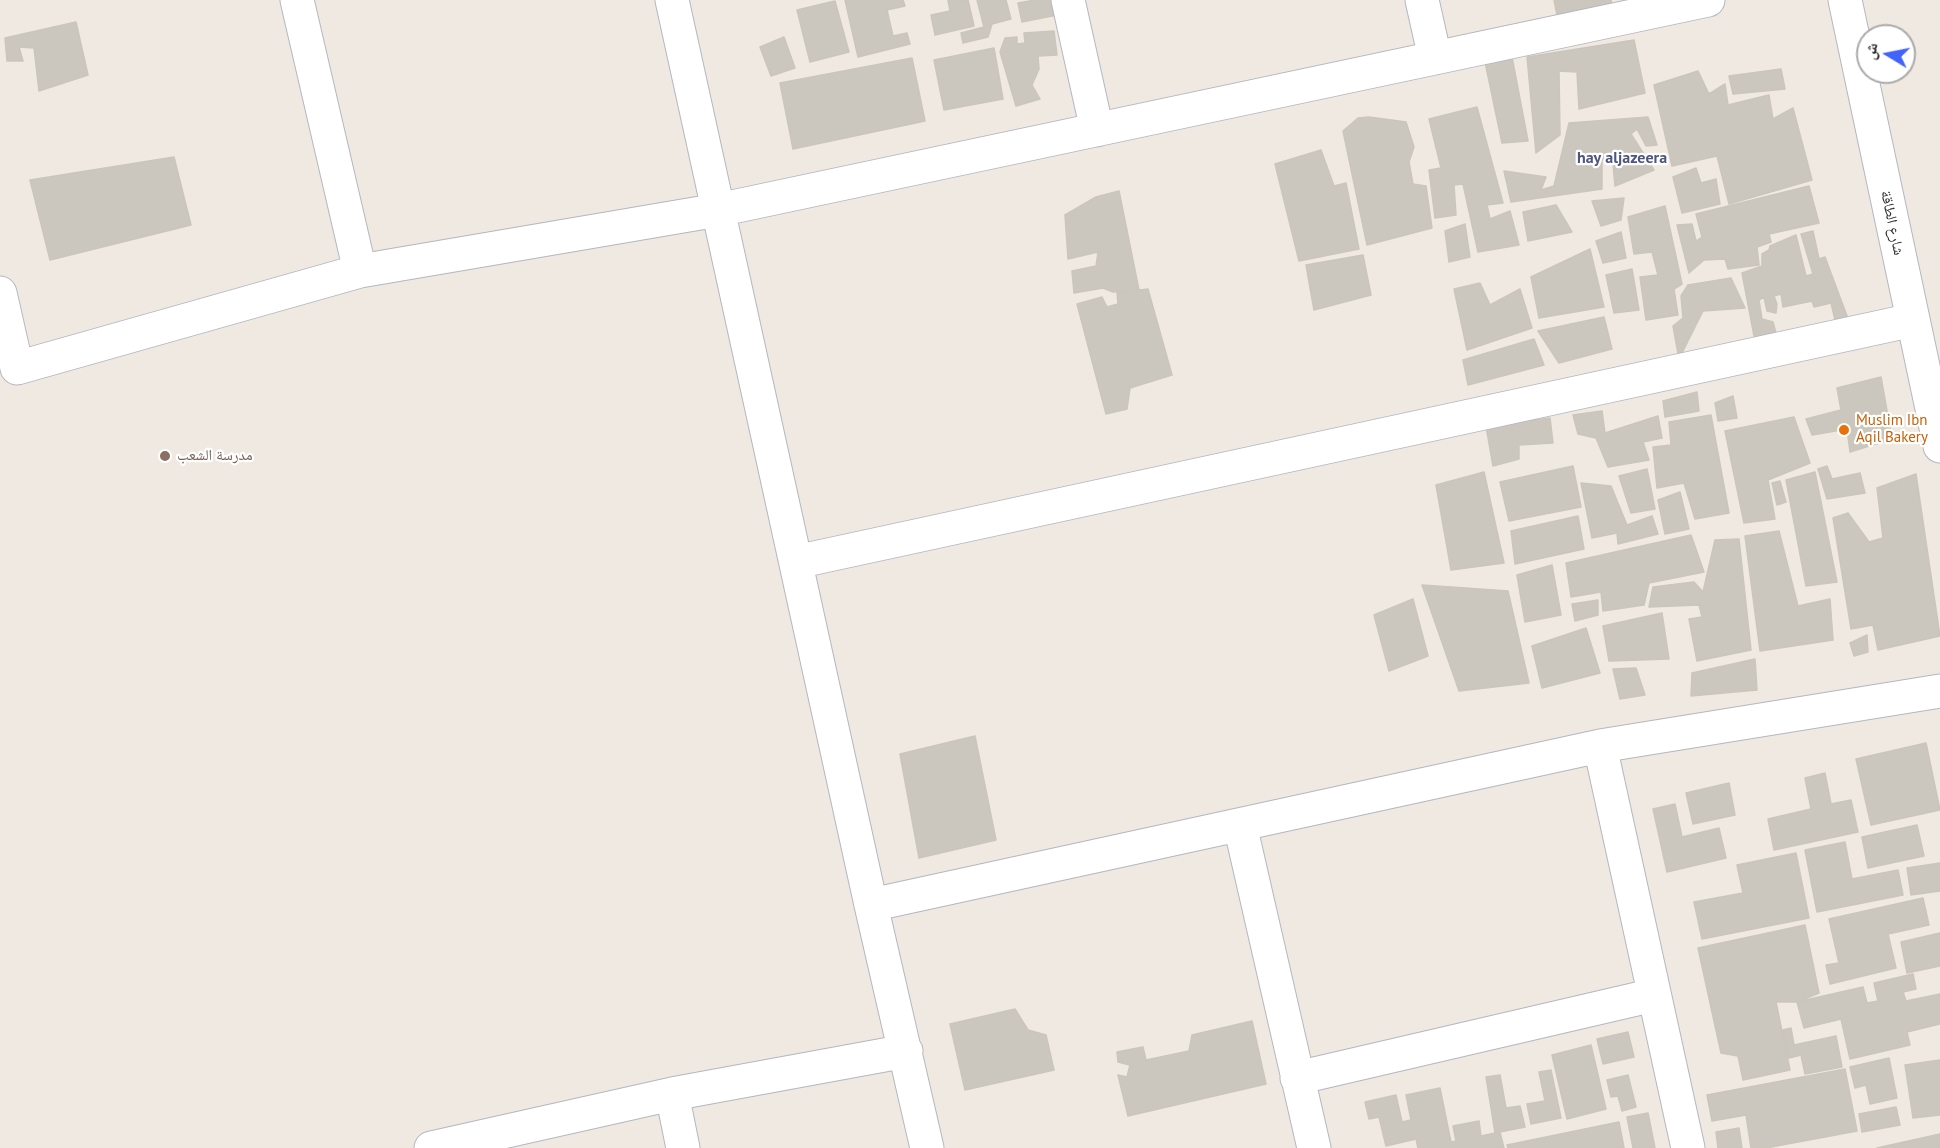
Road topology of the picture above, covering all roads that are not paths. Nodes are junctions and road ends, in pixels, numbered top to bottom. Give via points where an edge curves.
1 (297, 0) edge
2 (672, 0) edge
3 (1068, 0) edge
4 (1422, 0) edge
5 (1708, 0) edge
6 (1845, 0) edge
7 (1435, 58) junction
8 (1097, 130) junction
9 (718, 210) junction
10 (360, 272) junction
11 (0, 293) edge
12 (1913, 320) junction
13 (1940, 446) edge
14 (796, 562) junction
15 (1940, 691) edge
16 (1600, 746) junction
17 (1240, 825) junction
18 (871, 905) junction
19 (1654, 995) junction
20 (906, 1051) junction
21 (1297, 1078) junction
22 (672, 1094) junction
23 (431, 1148) edge
24 (683, 1148) edge
25 (927, 1148) edge
26 (1314, 1148) edge
27 (1688, 1148) edge

1 - 10 street
2 - 9 street
3 - 8 street
4 - 7 street
5 - 7 street
6 - 12 street, شارع الطاقة
7 - 8 street
8 - 9 street
9 - 10 street
9 - 14 street
10 - 11 street via 17,368
12 - 13 street, شارع الطاقة
12 - 14 street
14 - 18 street
15 - 16 street
16 - 17 street
16 - 19 street
17 - 18 street
17 - 21 street
18 - 20 street
19 - 21 street
19 - 27 street
20 - 22 street
20 - 25 street
21 - 26 street
22 - 23 street
22 - 24 street

